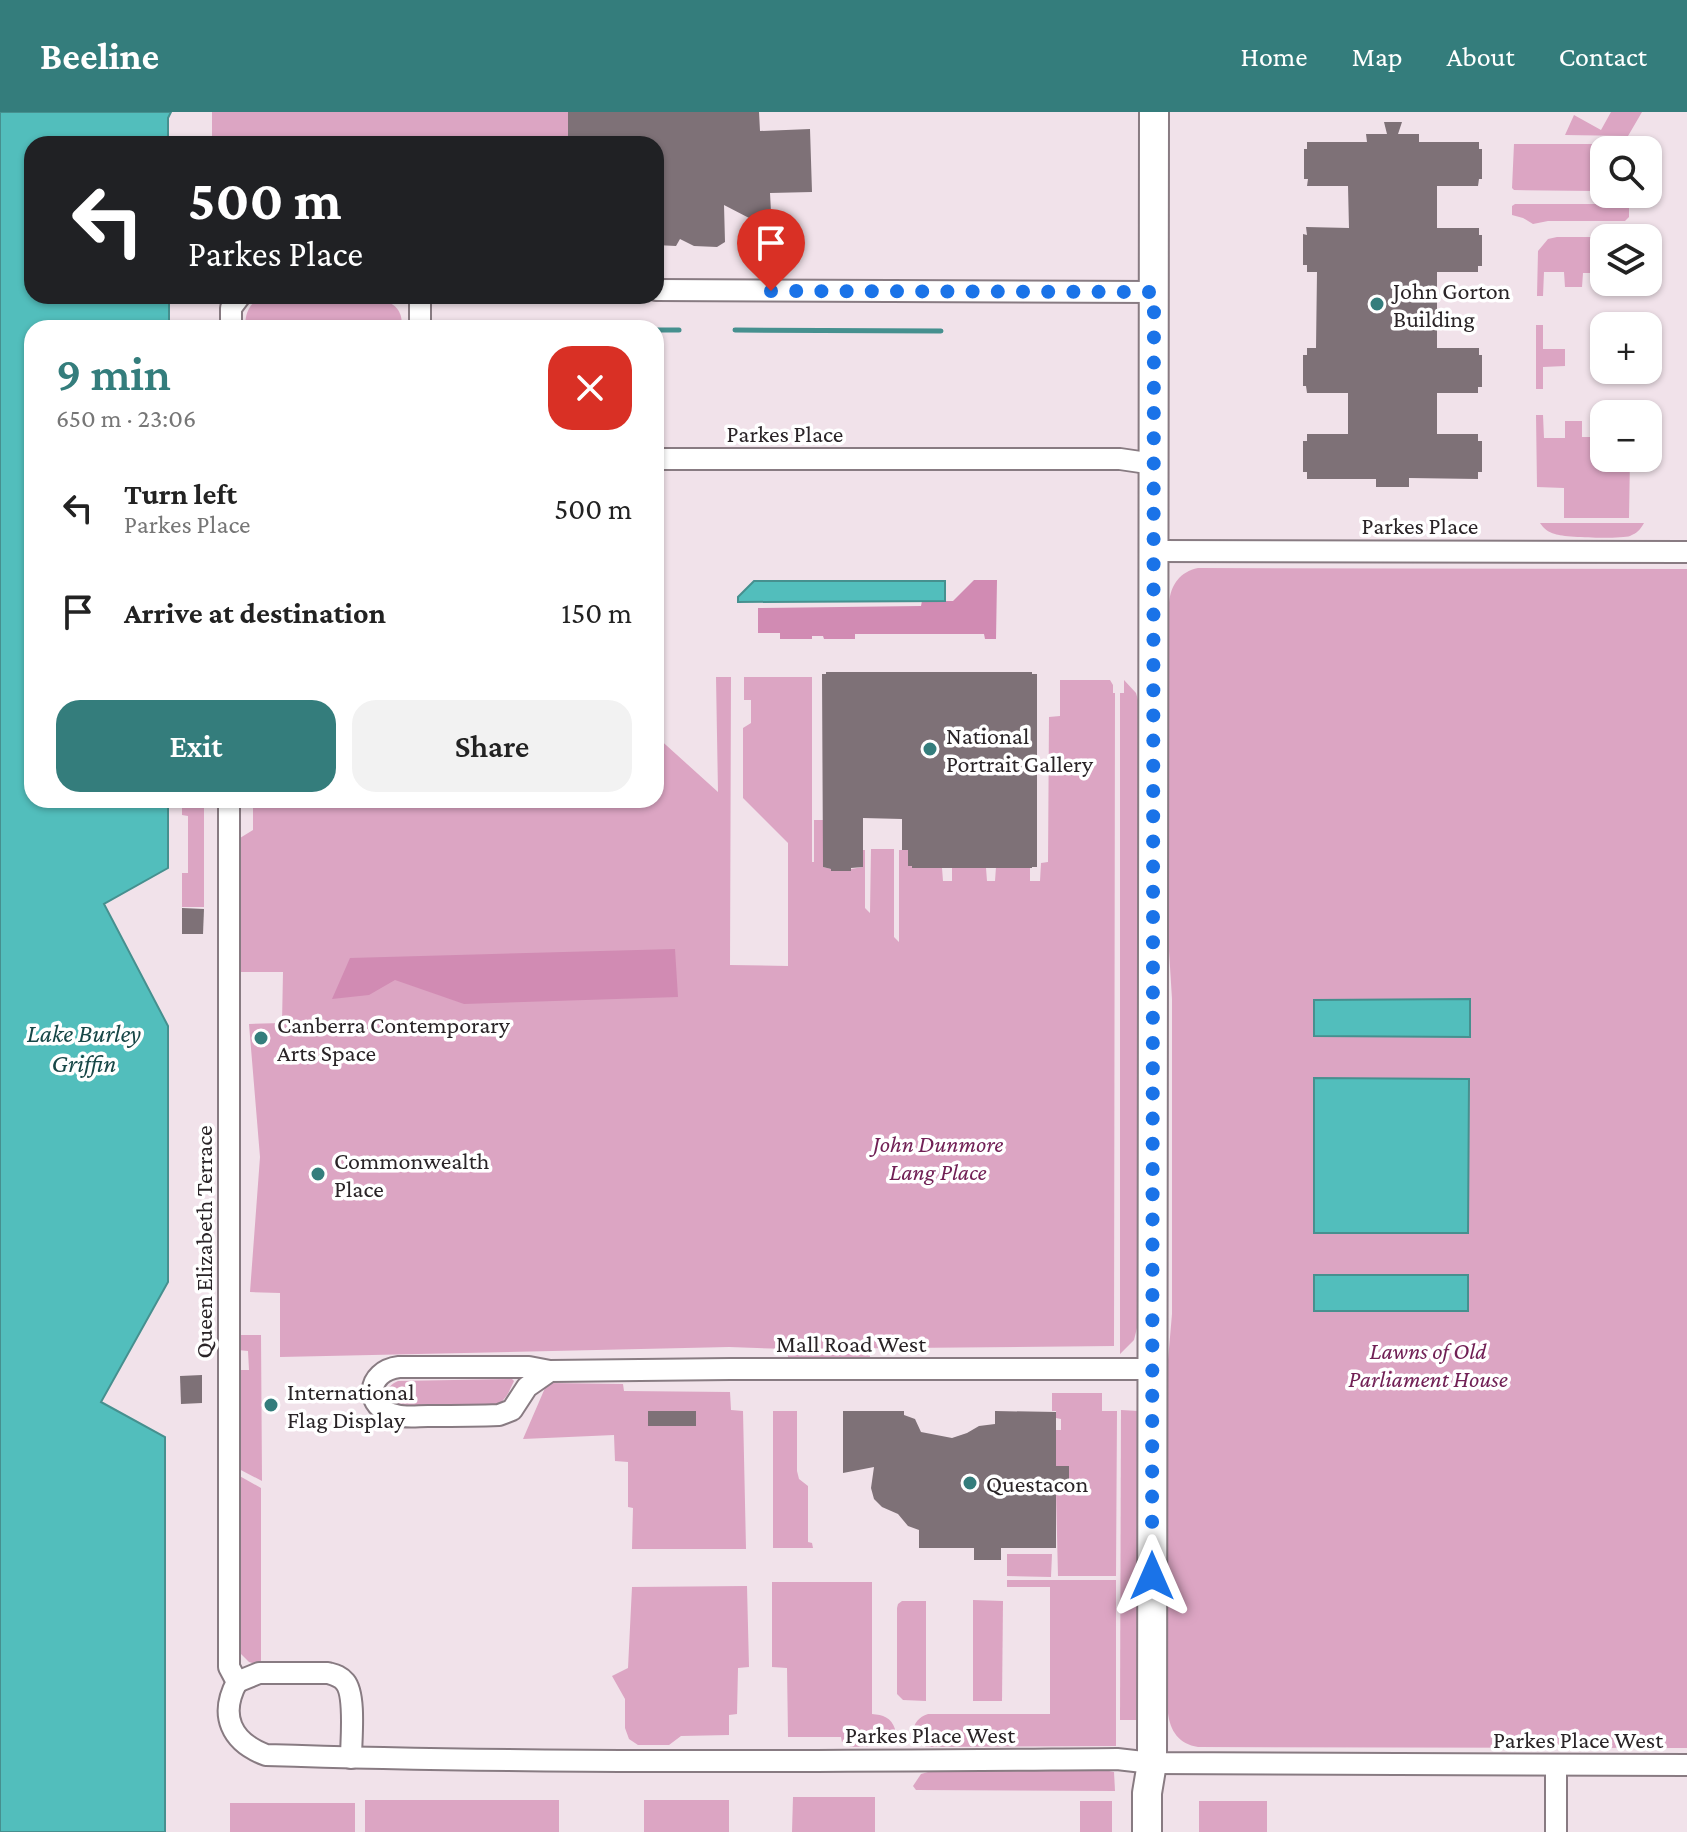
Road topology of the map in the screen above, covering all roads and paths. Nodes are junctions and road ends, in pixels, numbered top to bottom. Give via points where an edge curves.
1 (1154, 113) edge
2 (664, 290) edge
3 (1154, 292) junction
4 (1154, 450) junction
5 (664, 459) edge
6 (1154, 551) junction
7 (1687, 552) edge
8 (229, 808) edge
9 (1153, 1369) junction
10 (550, 1371) junction
11 (237, 1682) junction
12 (351, 1758) junction
13 (1152, 1763) junction
14 (1556, 1765) junction
15 (1687, 1765) edge
16 (1147, 1832) edge
17 (1163, 1832) edge
18 (1556, 1832) edge

1 - 3 main road
2 - 3 street
3 - 4 main road
4 - 5 street, Parkes Place via 1120,459
4 - 6 main road
6 - 7 street, Parkes Place
6 - 9 main road
8 - 11 street, Queen Elizabeth Terrace via 229,1667
9 - 10 street, Mall Road West
9 - 13 main road
10 - 10 street, Mall Road West via 527,1387 512,1410 499,1415 398,1416 381,1408 372,1392 378,1376 395,1367
11 - 12 street, Parkes Place West via 228,1714 241,1741 254,1750
11 - 12 street via 259,1673 337,1675 350,1694
12 - 13 street, Parkes Place West
13 - 14 street, Parkes Place West
13 - 16 main road
13 - 17 main road via 1163,1793
14 - 15 street, Parkes Place West
14 - 18 street

